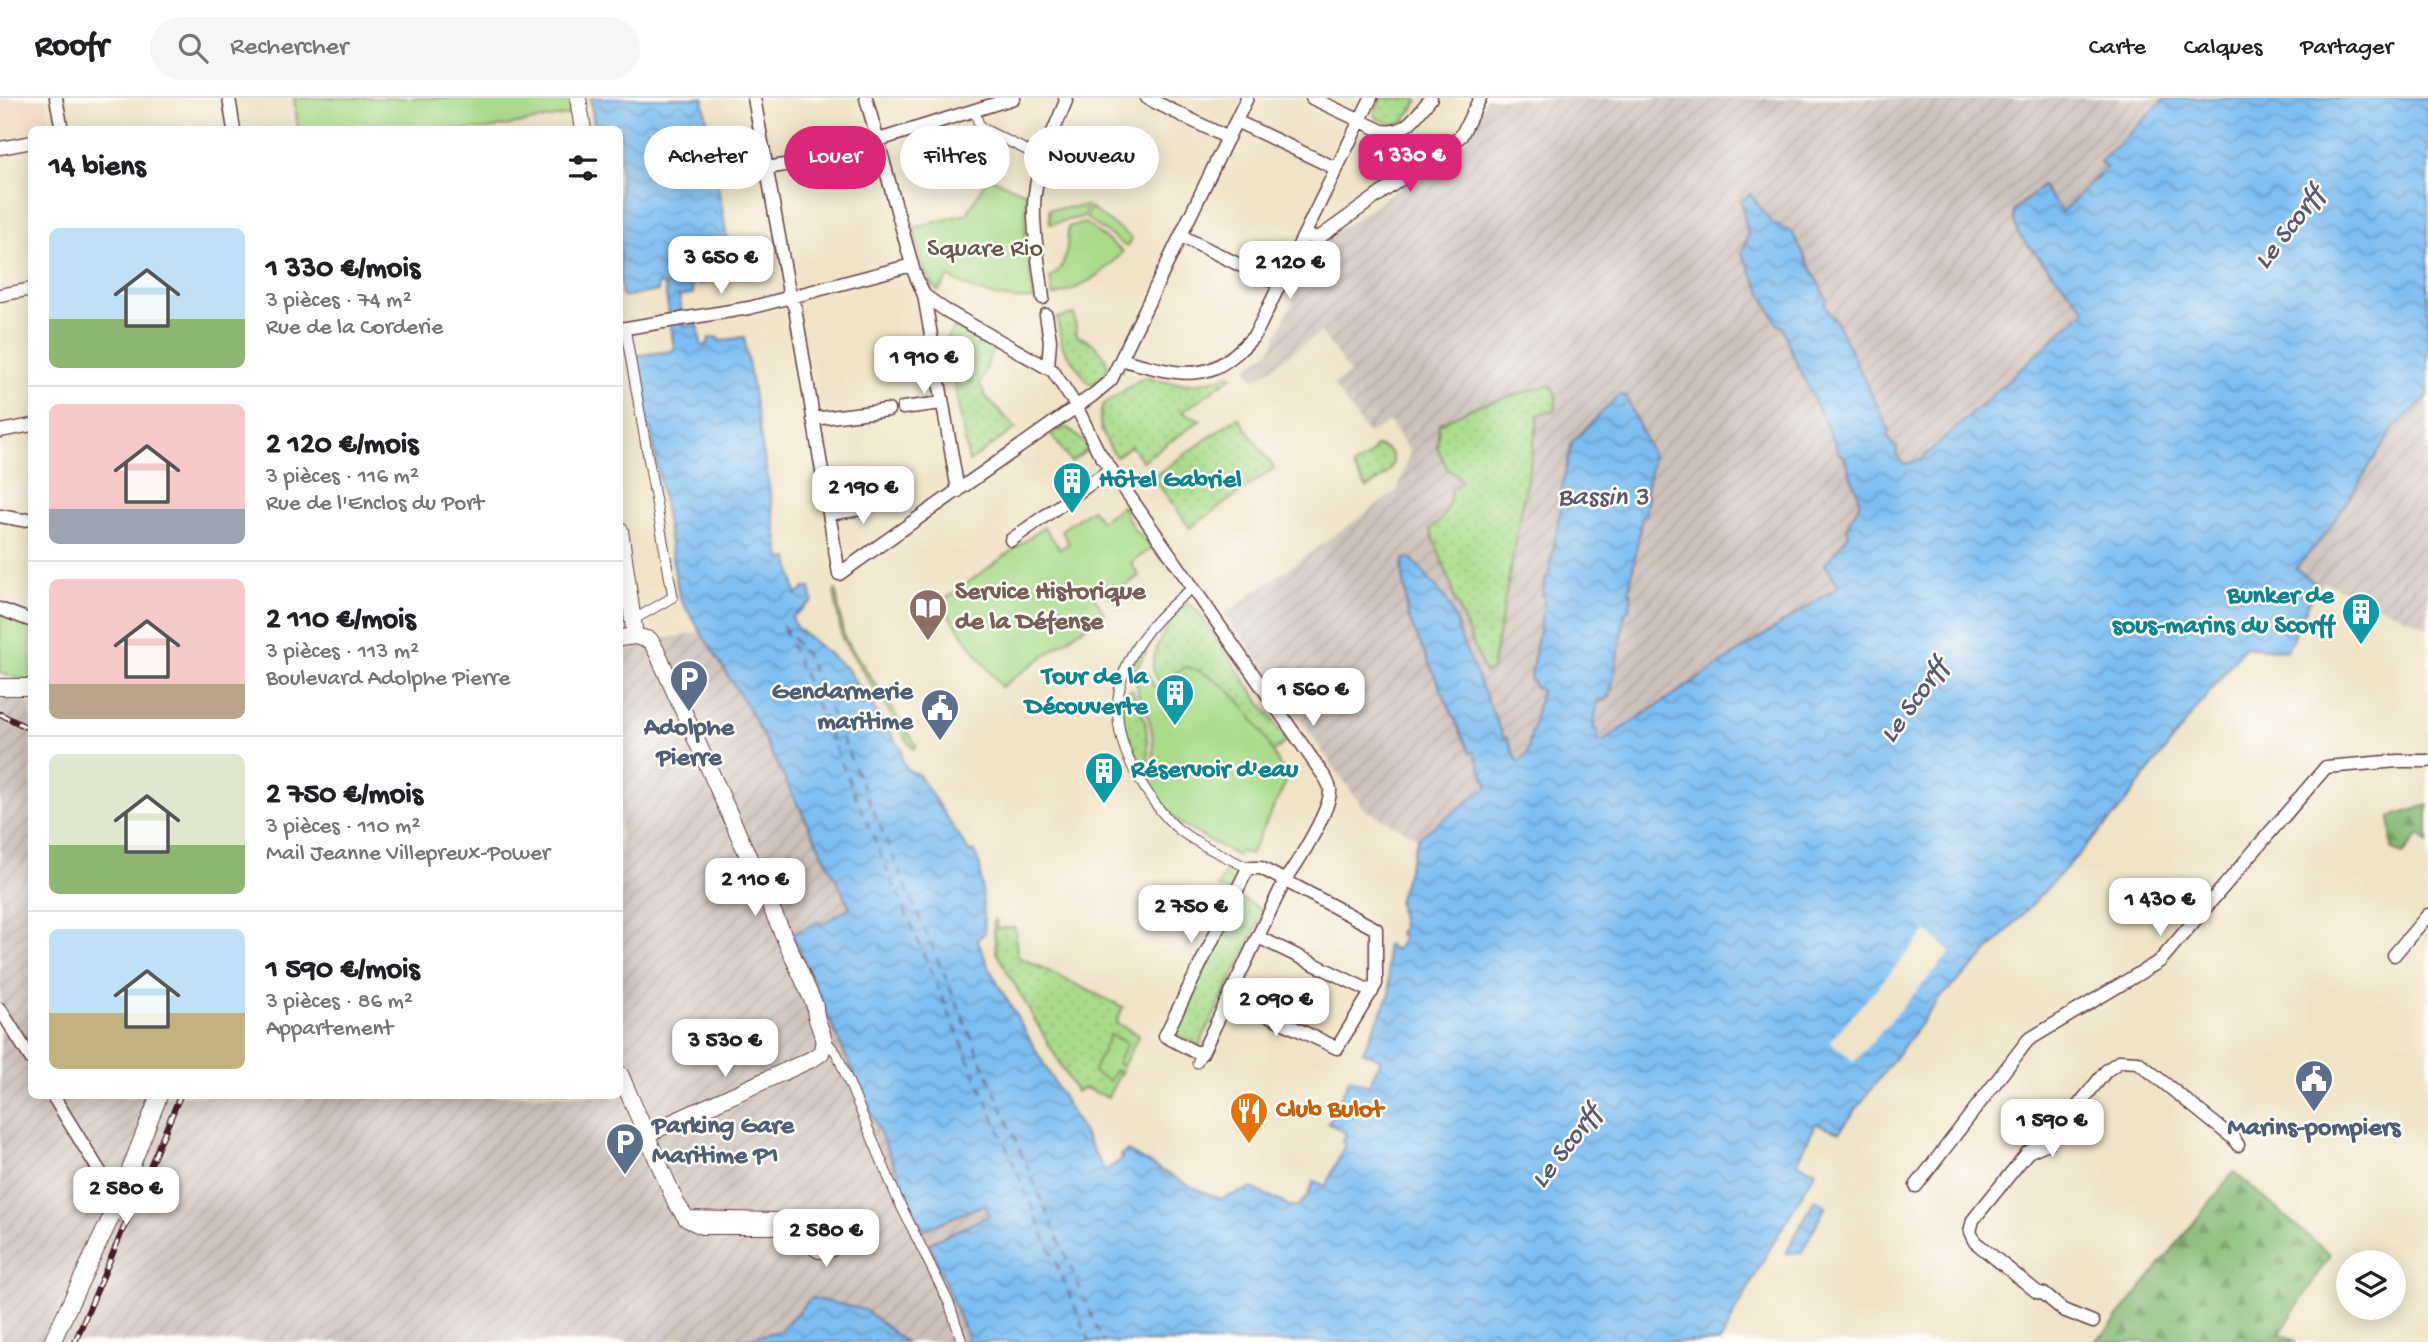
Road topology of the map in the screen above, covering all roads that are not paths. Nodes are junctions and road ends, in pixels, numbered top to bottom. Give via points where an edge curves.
1 (56, 98) edge
2 (229, 98) edge
3 (578, 98) edge
4 (754, 98) edge
5 (866, 98) edge
6 (1014, 98) edge
7 (1065, 98) edge
8 (1147, 98) edge
9 (1247, 98) edge
10 (1312, 98) edge
11 (1371, 98) edge
12 (1431, 98) edge
13 (1480, 98) edge
14 (991, 101) edge
15 (974, 110) junction
16 (1361, 120) junction
17 (1236, 121) junction
18 (61, 126) edge
19 (233, 126) edge
20 (582, 126) edge
21 (759, 126) edge
22 (874, 126) edge
23 (1055, 126) edge
24 (886, 138) edge
25 (1228, 138) junction
26 (28, 143) edge
27 (0, 148) edge
28 (1024, 149) edge
29 (1337, 169) junction
30 (886, 170) edge
31 (770, 189) edge
32 (1037, 189) edge
33 (1181, 236) junction
34 (1303, 237) junction
35 (912, 265) junction
36 (1280, 285) junction
37 (28, 290) edge
38 (0, 295) edge
39 (924, 295) junction
40 (790, 298) junction
41 (1044, 298) dead end
42 (1046, 315) dead end
43 (623, 328) edge
44 (623, 333) edge
45 (1122, 359) junction
46 (1048, 367) junction
47 (942, 403) junction
48 (1076, 406) junction
49 (903, 408) dead end
50 (888, 410) dead end
51 (813, 419) junction
52 (28, 426) edge
53 (0, 431) edge
54 (1111, 469) junction
55 (958, 491) junction
56 (881, 497) dead end
57 (829, 514) junction
58 (0, 516) edge
59 (28, 519) edge
60 (1011, 540) dead end
61 (623, 569) edge
62 (1194, 587) junction
63 (0, 609) edge
64 (28, 620) edge
65 (629, 631) edge
66 (0, 687) edge
67 (28, 687) edge
68 (2428, 761) edge
69 (1248, 868) junction
70 (1285, 880) junction
71 (2428, 915) edge
72 (1258, 937) junction
73 (2394, 955) dead end
74 (1372, 992) junction
75 (1229, 997) junction
76 (0, 1009) edge
77 (824, 1038) junction
78 (28, 1054) edge
79 (623, 1081) edge
80 (55, 1099) edge
81 (158, 1099) edge
82 (647, 1134) junction
83 (2238, 1145) dead end
84 (1916, 1186) dead end
85 (118, 1201) junction
86 (687, 1219) junction
87 (2093, 1322) dead end
88 (52, 1342) edge
89 (962, 1342) edge

1 - 18 street
2 - 19 street
3 - 20 street
4 - 21 street
5 - 22 street
6 - 14 street
7 - 23 street
8 - 25 street
9 - 17 street
10 - 16 street
11 - 16 street
12 - 16 street via 1411,123 1398,131 1382,131
13 - 34 street via 1461,136 1320,237
14 - 15 street
15 - 24 street
15 - 28 street via 980,127
16 - 29 street
17 - 25 street
17 - 29 street
25 - 33 street
26 - 27 street
29 - 34 street
30 - 35 street
31 - 40 street
32 - 41 street via 1035,230
33 - 36 street
33 - 45 street
34 - 36 street
35 - 39 street
35 - 40 street
36 - 45 street via 1255,335 1236,354 1205,373 1177,373
37 - 38 street
39 - 46 street
39 - 47 street
40 - 43 street
40 - 51 street
42 - 46 street
44 - 65 street via 673,597
45 - 48 street via 1111,380
46 - 48 street
47 - 49 street
47 - 55 street
48 - 54 street
48 - 55 street
50 - 51 street
51 - 57 street
52 - 53 street
54 - 60 street
54 - 62 street
55 - 57 street via 837,575
56 - 57 street via 862,509
58 - 59 street
61 - 65 street
62 - 69 street via 1162,613 1129,659 1119,687 1116,720 1128,760 1155,805 1180,830
62 - 70 street via 1330,788 1325,809
63 - 64 street
65 - 77 street via 650,640 657,652 815,1006
66 - 67 street
68 - 84 street via 2326,767 2160,961 2028,1040
69 - 70 street via 1261,868
69 - 75 street via 1162,1041 1193,1051 1199,1058
70 - 72 street
70 - 74 street via 1376,929
71 - 73 street
72 - 74 street
72 - 75 street
74 - 75 street via 1337,1048
76 - 78 street
77 - 82 street via 821,1053 812,1059
77 - 89 street via 837,1054 897,1198 949,1303
79 - 82 street
80 - 85 street
81 - 85 street
82 - 86 street
83 - 87 street via 2138,1062 2120,1061 2105,1071 2048,1143 2028,1152 2012,1171 1973,1220 1970,1232 1975,1242 2063,1310
85 - 88 street
86 - 86 street via 702,1226 784,1226 819,1250 832,1248 838,1238 832,1225 822,1222

